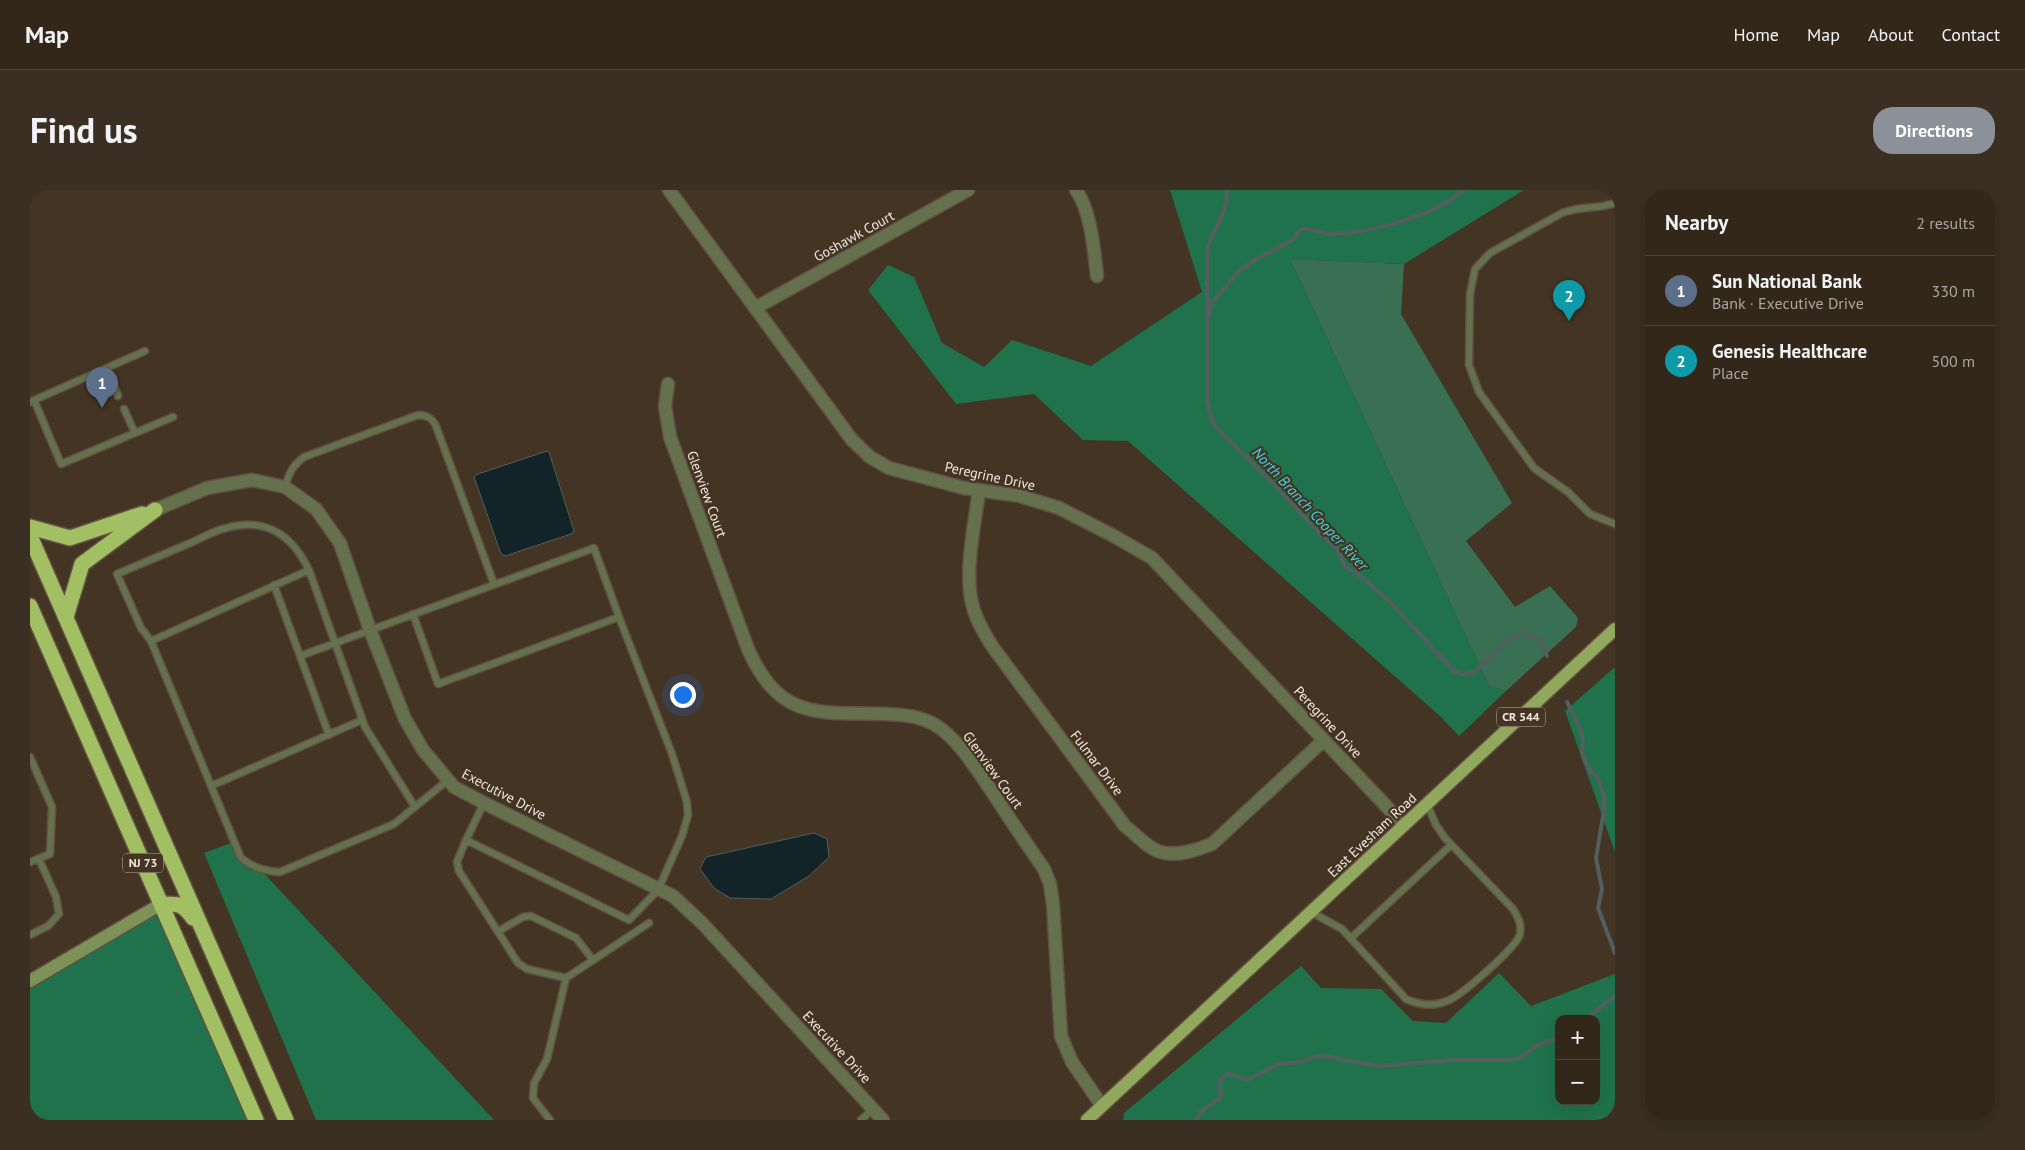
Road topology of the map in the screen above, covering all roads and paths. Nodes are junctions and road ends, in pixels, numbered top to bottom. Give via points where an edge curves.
1 (968, 190) edge
2 (1076, 190) edge
3 (672, 191) edge
4 (1615, 203) edge
5 (1097, 276) dead end
6 (755, 308) junction
7 (145, 351) dead end
8 (106, 368) junction
9 (668, 384) dead end
10 (118, 396) dead end
11 (32, 401) edge
12 (124, 409) dead end
13 (173, 417) dead end
14 (135, 433) junction
15 (286, 487) junction
16 (979, 490) junction
17 (155, 510) junction
18 (1615, 524) edge
19 (30, 528) edge
20 (30, 536) edge
21 (309, 570) junction
22 (494, 584) junction
23 (274, 585) junction
24 (30, 606) edge
25 (413, 614) junction
26 (66, 617) junction
27 (619, 617) junction
28 (1615, 629) edge
29 (370, 630) junction
30 (151, 641) junction
31 (335, 643) junction
32 (300, 656) junction
33 (362, 720) junction
34 (329, 735) junction
35 (1324, 740) junction
36 (30, 757) edge
37 (448, 780) junction
38 (211, 786) junction
39 (484, 803) junction
40 (1427, 804) junction
41 (415, 807) junction
42 (1404, 826) junction
43 (466, 840) junction
44 (1451, 846) junction
45 (39, 859) junction
46 (30, 862) edge
47 (658, 890) junction
48 (161, 904) junction
49 (1311, 912) junction
50 (649, 923) dead end
51 (499, 931) junction
52 (30, 935) edge
53 (206, 936) junction
54 (1351, 938) junction
55 (593, 960) junction
56 (566, 978) junction
57 (30, 981) edge
58 (1102, 1106) junction
59 (873, 1109) junction
60 (256, 1120) edge
61 (286, 1120) edge
62 (550, 1120) edge
63 (861, 1120) edge
64 (883, 1120) edge
65 (1087, 1120) edge

1 - 6 street, Goshawk Court
2 - 5 street via 1086,214
3 - 6 street, Peregrine Drive
4 - 18 lane via 1574,208 1562,213 1481,261 1472,279 1470,294 1469,365 1487,405 1534,468 1568,492 1590,514
6 - 16 street, Peregrine Drive via 852,440 870,457 889,468
7 - 8 lane
8 - 10 lane
8 - 11 lane
9 - 58 street, Glenview Court via 665,406 670,437 748,649 764,681 777,694 810,710 828,714 910,715 940,728 971,762 1044,869 1053,904 1061,1036 1072,1062
11 - 14 lane via 61,464
12 - 14 lane
13 - 14 lane
15 - 17 street, Executive Drive via 252,480 207,488
15 - 22 lane via 288,475 304,457 418,416 427,416 436,426
15 - 29 street, Executive Drive via 316,509 340,543
16 - 35 street, Peregrine Drive via 1020,496 1059,508 1152,558
16 - 35 street, Fulmar Drive via 969,575 972,603 981,626 992,646 1125,826 1154,849 1162,853 1179,853 1212,844
17 - 19 highway via 70,538
17 - 26 highway via 82,564
20 - 26 highway, NJ 73
21 - 23 lane
21 - 30 lane via 300,551 285,536 266,527 246,524 225,528 117,574 141,628
21 - 31 lane
22 - 25 lane
22 - 27 lane via 594,548
23 - 30 lane
23 - 32 lane
24 - 48 highway, NJ 73
25 - 27 lane via 438,684
25 - 29 lane
26 - 53 highway, NJ 73
27 - 47 lane via 687,802 688,815 682,836
28 - 40 main road, East Evesham Road / CR 544
29 - 31 lane
29 - 37 street, Executive Drive via 405,719 423,750
30 - 38 lane
31 - 32 lane
31 - 33 lane
32 - 34 lane
33 - 34 lane
33 - 41 lane
34 - 38 lane
35 - 42 street, Peregrine Drive
36 - 45 lane via 52,807 50,854
37 - 39 street, Executive Drive
37 - 41 lane
38 - 41 lane via 241,858 252,867 266,871 280,872 394,824
39 - 43 lane
39 - 47 street, Executive Drive
40 - 42 main road, East Evesham Road / CR 544
40 - 44 lane via 1436,825
42 - 49 main road, East Evesham Road / CR 544
43 - 47 lane via 629,920
43 - 51 lane via 457,862 458,871
44 - 54 lane
44 - 54 lane via 1513,908 1521,927 1520,936 1512,946 1462,992 1432,1005 1420,1005 1406,999
45 - 46 lane
45 - 52 lane via 56,896 59,914 48,926
47 - 59 street, Executive Drive via 673,896 702,923
48 - 53 highway via 185,907
48 - 57 street
48 - 60 highway, NJ 73
49 - 54 lane via 1342,929
49 - 58 main road, East Evesham Road / CR 544
50 - 55 lane
51 - 55 lane via 531,916 576,938
51 - 56 lane via 518,963 527,969
53 - 61 highway, NJ 73
55 - 56 lane
56 - 62 lane via 547,1060 534,1084 533,1098
58 - 65 main road, CR 544
59 - 63 lane
59 - 64 street, Executive Drive

